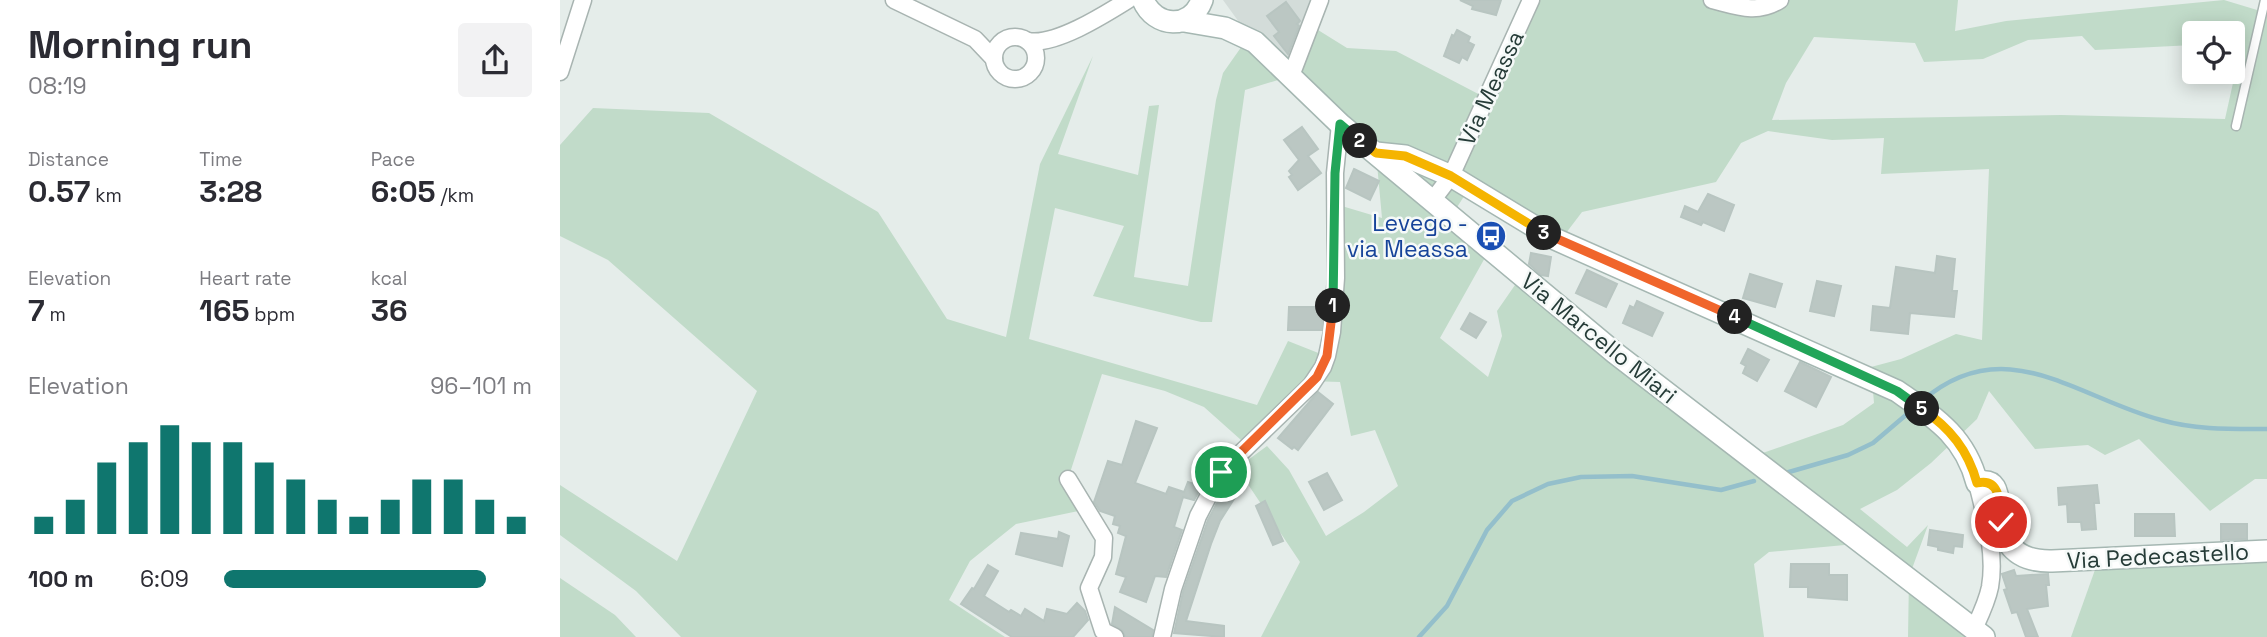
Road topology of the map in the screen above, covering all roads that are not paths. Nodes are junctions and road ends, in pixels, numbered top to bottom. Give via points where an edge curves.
1 (583, 0) edge
2 (894, 0) edge
3 (1128, 0) edge
4 (1321, 0) edge
5 (1531, 0) edge
6 (1712, 0) edge
7 (1780, 0) edge
8 (2265, 0) edge
9 (1202, 1) edge
10 (1145, 5) edge
11 (1105, 14) junction
12 (1184, 21) junction
13 (1225, 28) junction
14 (1049, 40) junction
15 (1028, 41) junction
16 (1036, 57) junction
17 (994, 59) junction
18 (560, 72) edge
19 (1291, 76) junction
20 (1340, 124) junction
21 (2236, 126) dead end
22 (1376, 153) junction
23 (1451, 176) junction
24 (1432, 201) junction
25 (1068, 479) dead end
26 (1977, 483) junction
27 (2267, 551) edge
28 (1979, 633) edge
29 (1115, 637) edge
30 (1162, 637) edge

1 - 18 street
2 - 17 street via 975,39
3 - 11 street
4 - 19 street
5 - 23 street, Via Meassa
6 - 7 street via 1753,9
8 - 21 lane
9 - 12 main road, Via Marcello Miari
9 - 13 main road, Via Marcello Miari via 1210,17
10 - 11 street
10 - 12 main road, Via Marcello Miari via 1164,22
11 - 14 street
12 - 13 main road, Via Marcello Miari
13 - 19 main road, Via Marcello Miari via 1255,42
14 - 15 street
14 - 16 street
15 - 16 street
15 - 17 street via 1008,38 998,46
16 - 17 street via 1030,73 1017,79 1004,76
19 - 20 main road, Via Marcello Miari
20 - 22 main road, Via Marcello Miari
20 - 30 street via 1335,173 1336,278 1327,356 1311,385 1221,472 1198,516
22 - 23 main road via 1405,156
22 - 24 main road, Via Marcello Miari
23 - 24 street, Via Meassa
23 - 26 main road via 1555,239 1897,391 1953,435 1967,453
24 - 28 main road, Via Marcello Miari via 1615,354
25 - 29 street via 1104,538 1103,557 1089,588 1103,631
26 - 27 main road, Via Pedecastello via 1994,486 2007,541 2017,554 2032,560
26 - 28 street via 1992,573

